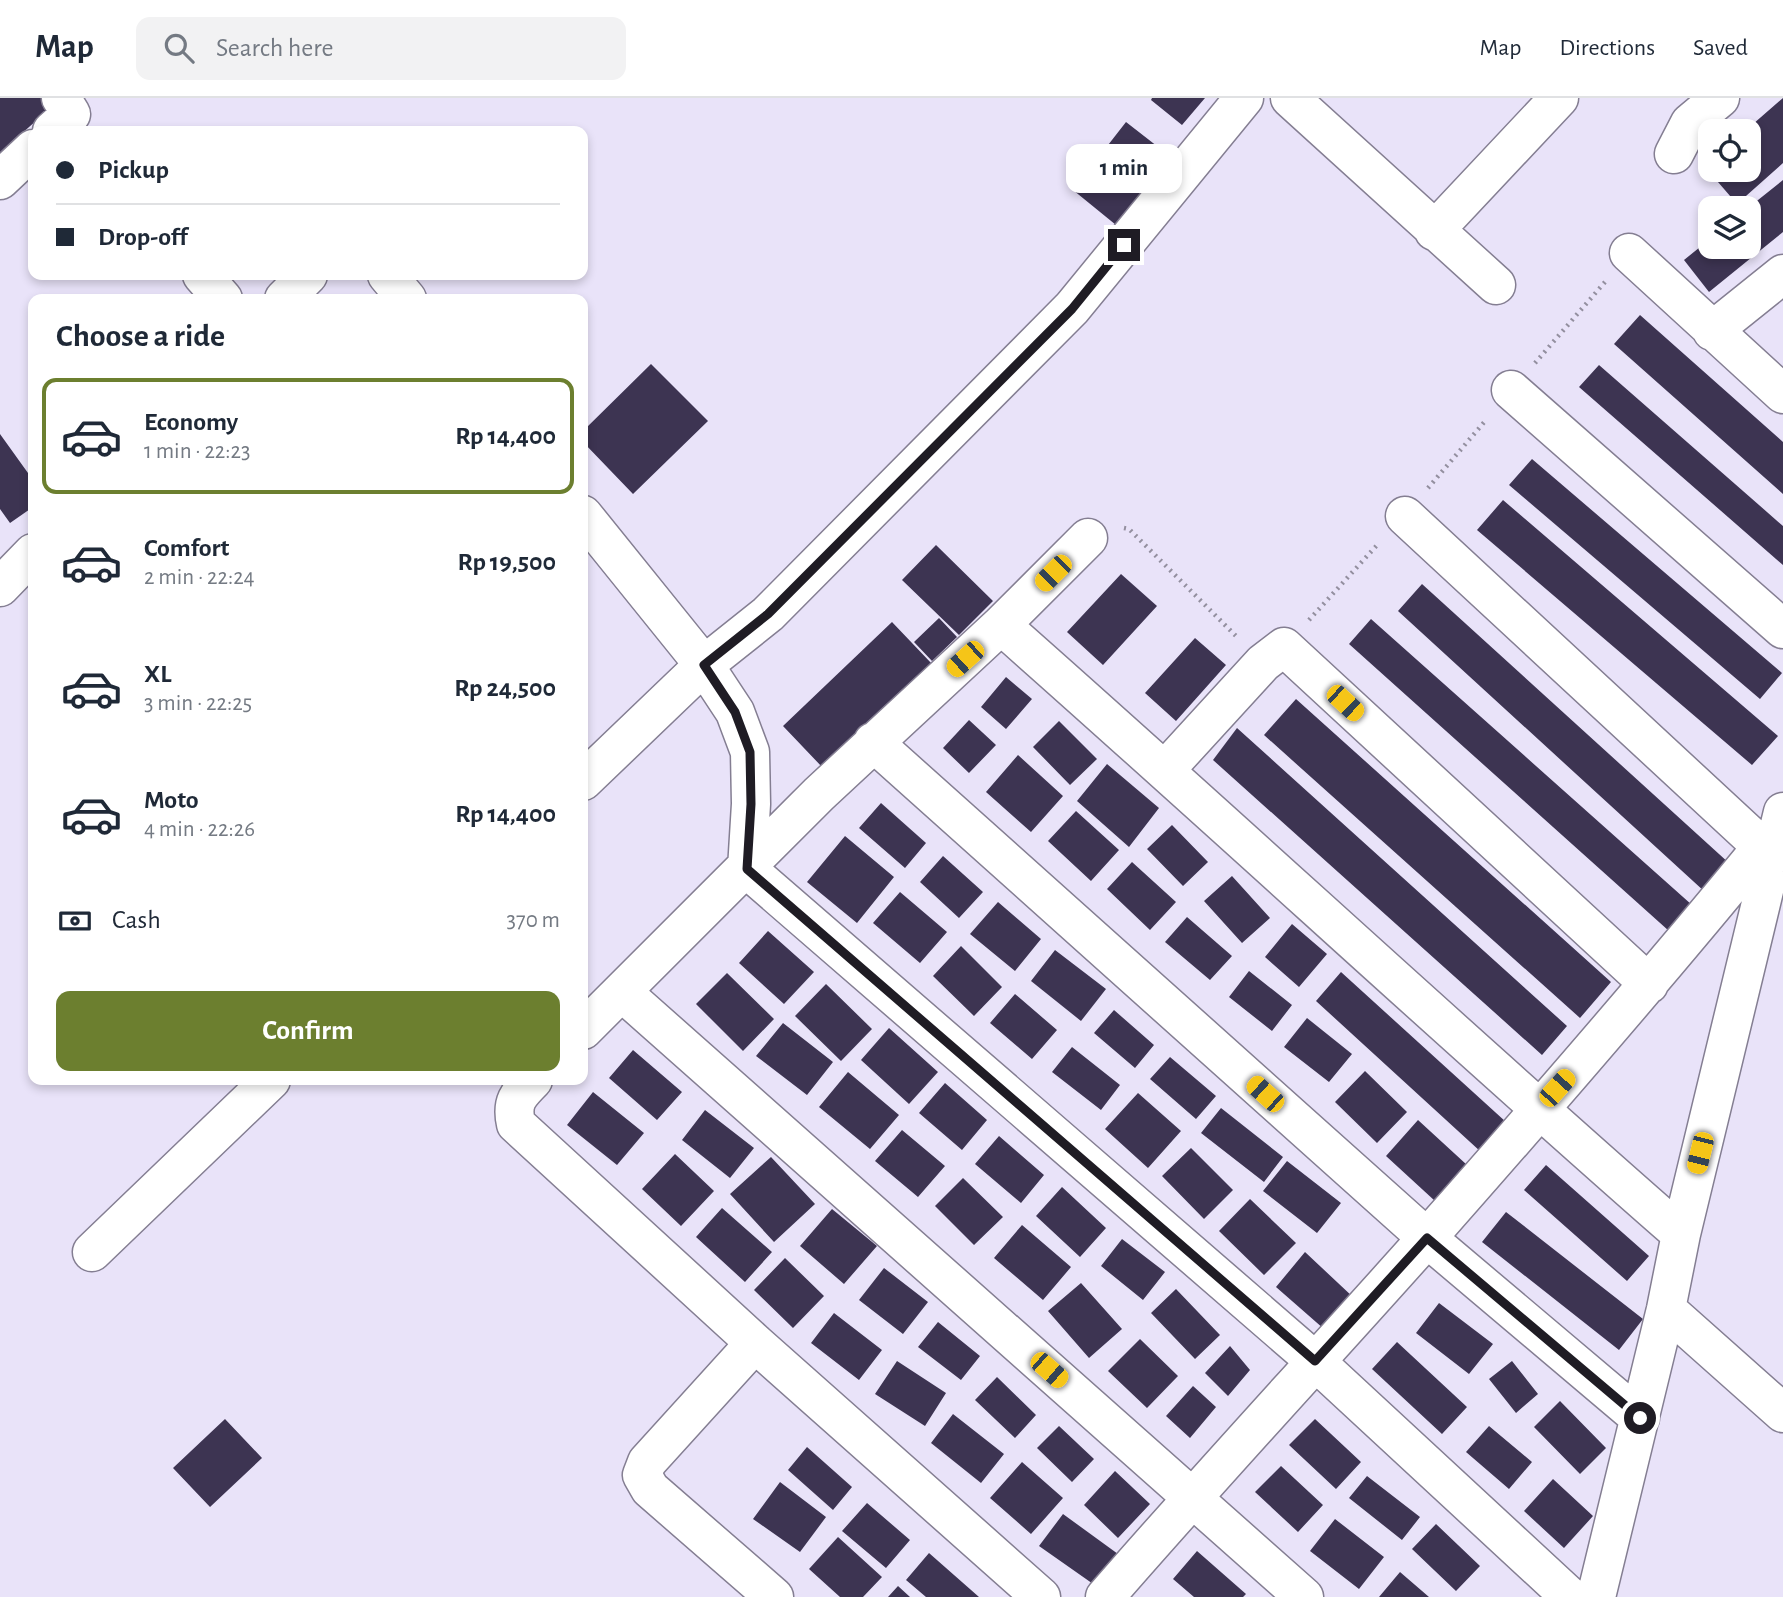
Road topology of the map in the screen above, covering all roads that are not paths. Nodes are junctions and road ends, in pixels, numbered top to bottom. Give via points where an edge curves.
1 (1244, 98) edge
2 (1290, 98) edge
3 (1559, 98) edge
4 (1720, 98) edge
5 (28, 154) edge
6 (1674, 154) dead end
7 (0, 180) edge
8 (1434, 231) junction
9 (1629, 253) road end
10 (1783, 274) edge
11 (206, 280) edge
12 (303, 280) edge
13 (391, 280) edge
14 (1496, 285) dead end
15 (219, 294) edge
16 (289, 294) edge
17 (403, 294) edge
18 (1712, 331) junction
19 (1511, 390) road end
20 (1783, 394) edge
21 (1405, 516) road end
22 (588, 521) edge
23 (1088, 538) road end
24 (28, 558) edge
25 (0, 587) edge
26 (1002, 625) junction
27 (1783, 629) edge
28 (704, 665) junction
29 (873, 743) junction
30 (1165, 770) junction
31 (588, 776) edge
32 (1783, 812) edge
33 (1767, 852) junction
34 (747, 869) junction
35 (1649, 984) junction
36 (622, 992) junction
37 (588, 1025) edge
38 (266, 1085) edge
39 (528, 1085) edge
40 (1538, 1109) junction
41 (1681, 1234) junction
42 (1427, 1238) junction
43 (92, 1252) dead end
44 (1666, 1309) junction
45 (755, 1343) junction
46 (1315, 1361) junction
47 (1783, 1413) edge
48 (1640, 1418) junction
49 (1192, 1497) junction
50 (774, 1597) edge
51 (1041, 1597) edge
52 (1105, 1597) edge
53 (1304, 1597) edge
54 (1570, 1597) edge
55 (1596, 1597) edge

1 - 28 street via 1072,309 768,614
2 - 8 street
3 - 8 street
4 - 6 street via 1690,123
5 - 7 street
8 - 14 street
9 - 18 street
10 - 18 street
11 - 15 street
12 - 16 street
13 - 17 street
18 - 20 street
19 - 27 street
21 - 33 street
22 - 28 street
23 - 26 street
24 - 25 street
26 - 29 street
26 - 30 street
28 - 31 street
28 - 34 street via 735,712 750,752
29 - 34 street
29 - 42 street
30 - 35 street via 1273,655
30 - 40 street
32 - 33 street
33 - 35 street
33 - 41 street
34 - 36 street
34 - 46 street
35 - 40 street
36 - 37 street
36 - 49 street
38 - 43 street
39 - 45 street via 518,1094 513,1110 516,1124
40 - 41 street
40 - 42 street
41 - 44 street
42 - 46 street
42 - 48 street
44 - 47 street
44 - 48 street
45 - 50 street via 647,1462 642,1475 650,1489
45 - 51 street
46 - 49 street
46 - 54 street
48 - 55 street
49 - 52 street
49 - 53 street

